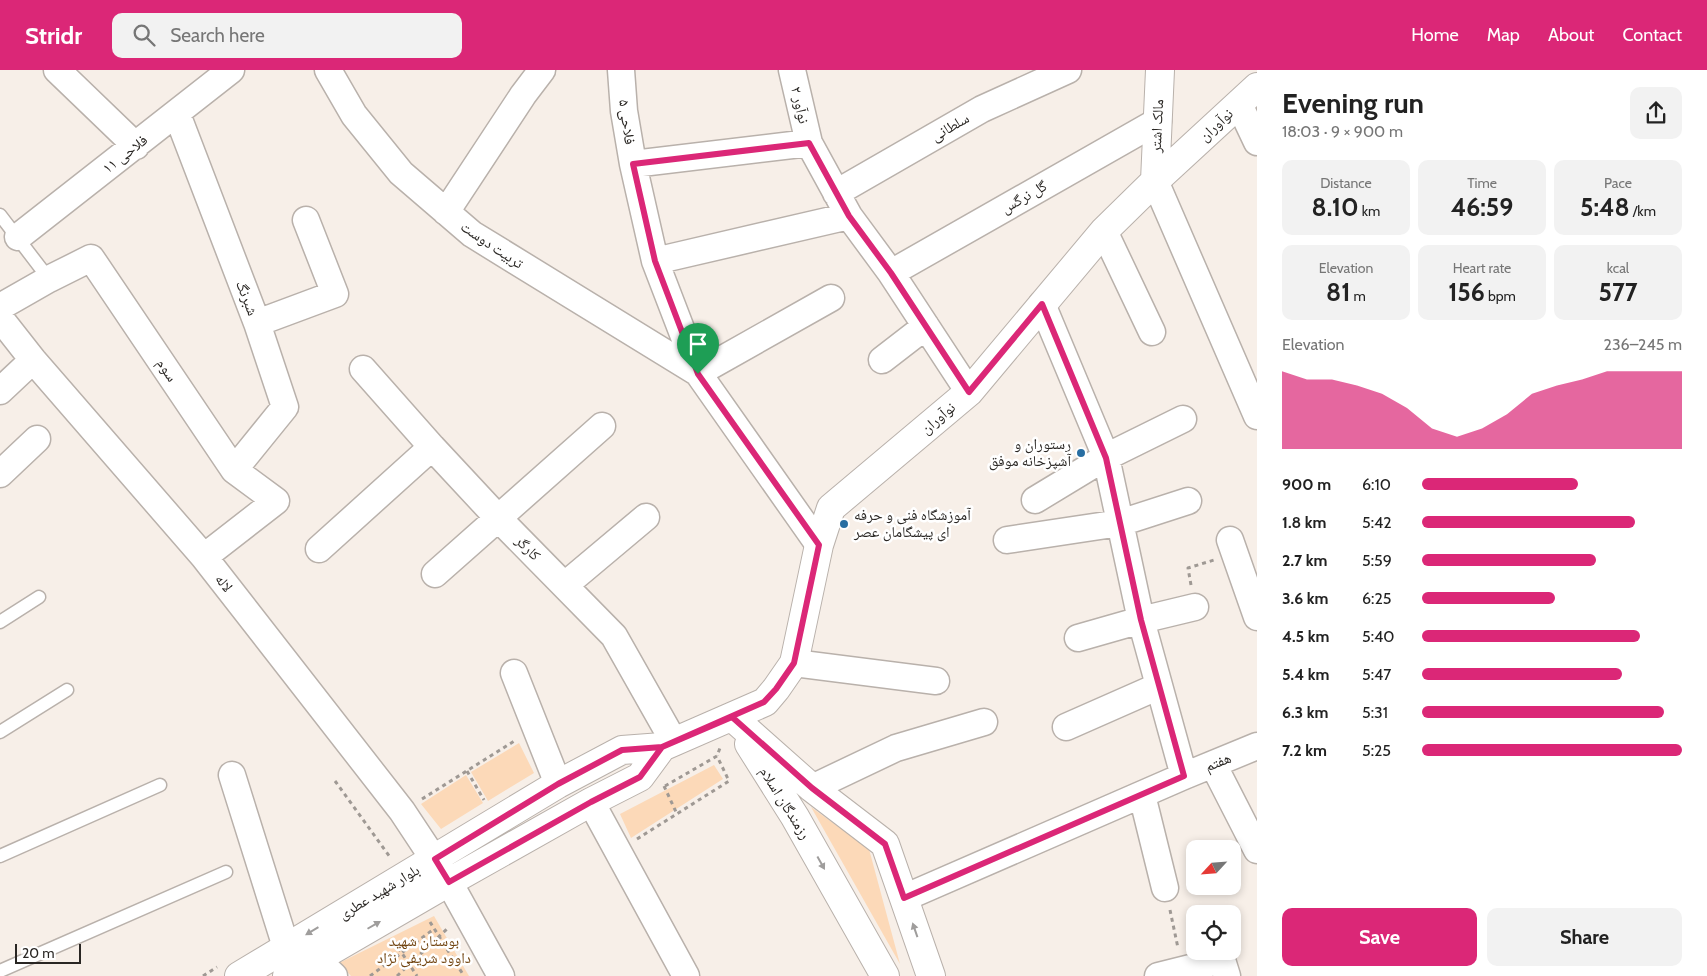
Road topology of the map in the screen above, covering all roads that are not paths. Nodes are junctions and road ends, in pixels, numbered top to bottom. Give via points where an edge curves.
1 (57, 70) edge
2 (232, 70) edge
3 (328, 70) edge
4 (542, 70) edge
5 (621, 70) edge
6 (792, 70) edge
7 (1068, 70) edge
8 (1160, 70) edge
9 (1248, 95) edge
10 (177, 114) junction
11 (1158, 121) junction
12 (1257, 142) edge
13 (809, 143) junction
14 (136, 146) junction
15 (633, 164) junction
16 (1155, 181) junction
17 (836, 192) junction
18 (446, 212) junction
19 (0, 215) edge
20 (849, 216) junction
21 (306, 220) dead end
22 (1104, 231) junction
23 (18, 237) junction
24 (655, 261) junction
25 (891, 273) junction
26 (49, 279) junction
27 (831, 298) dead end
28 (1042, 304) junction
29 (0, 307) edge
30 (0, 318) edge
31 (257, 323) junction
32 (926, 326) junction
33 (1152, 332) dead end
34 (34, 360) junction
35 (882, 360) dead end
36 (363, 369) dead end
37 (698, 374) junction
38 (0, 392) edge
39 (969, 392) junction
40 (1257, 416) edge
41 (1183, 419) dead end
42 (602, 426) dead end
43 (37, 439) dead end
44 (432, 447) junction
45 (1106, 458) junction
46 (234, 470) junction
47 (0, 474) edge
48 (1035, 500) dead end
49 (1188, 501) dead end
50 (646, 517) dead end
51 (499, 518) junction
52 (1120, 523) junction
53 (1007, 540) dead end
54 (819, 545) junction
55 (1232, 546) road end
56 (319, 549) dead end
57 (204, 557) junction
58 (436, 574) dead end
59 (565, 585) junction
60 (39, 597) dead end
61 (1195, 608) road end
62 (1257, 618) edge
63 (1141, 620) junction
64 (0, 622) edge
65 (1078, 638) dead end
66 (794, 663) junction
67 (514, 672) dead end
68 (936, 681) dead end
69 (1159, 686) junction
70 (67, 690) dead end
71 (732, 717) junction
72 (984, 722) dead end
73 (1066, 727) dead end
74 (0, 732) edge
75 (668, 745) junction
76 (1257, 746) edge
77 (1213, 764) junction
78 (232, 775) dead end
79 (1184, 776) junction
80 (558, 784) junction
81 (160, 785) dead end
82 (812, 788) junction
83 (1142, 795) junction
84 (591, 802) junction
85 (1257, 850) edge
86 (0, 856) edge
87 (442, 870) junction
88 (226, 872) dead end
89 (1165, 888) road end
90 (904, 898) junction
91 (286, 947) junction
92 (325, 967) edge
93 (0, 971) edge
94 (239, 976) edge
95 (287, 976) edge
96 (502, 976) edge
97 (686, 976) edge
98 (885, 976) edge
99 (931, 976) edge
100 (1158, 976) edge
101 (1226, 976) edge

1 - 14 street
2 - 10 street, فلاحی ۱۱
3 - 18 street, تربیت دوست via 354,115 401,173
4 - 18 street
5 - 15 street, فلاحی ۵
6 - 13 street, نوآور ۲
7 - 17 street, سلطانی via 982,109
8 - 11 street, مالک اشتر
9 - 12 street
9 - 16 street, نوآوران
10 - 14 street, فلاحی ۱۱
10 - 31 street, شبرنگ
11 - 16 street, مالک اشتر
11 - 25 street, گل نرگس
13 - 15 street
13 - 17 street, نوآور ۲
14 - 23 street, فلاحی ۱۱
15 - 24 street, فلاحی ۵
16 - 22 street, نوآوران
16 - 40 street
17 - 20 street, نوآور ۲
18 - 37 street, تربیت دوست via 472,234
19 - 23 lane
20 - 24 street
20 - 25 street, نوآور ۲
21 - 31 street via 335,294
22 - 28 street, نوآوران
22 - 33 street
23 - 26 lane
24 - 37 street, فلاحی ۵
25 - 32 street, نوآور ۲
26 - 29 street
26 - 46 street, سوم via 91,258
27 - 37 street
28 - 39 street, نوآوران
28 - 45 street
30 - 34 street, لاله
31 - 46 street, شبرنگ via 286,407
32 - 35 street
32 - 39 street, نوآور ۲
34 - 38 street
34 - 57 street, لاله
36 - 44 street, کارگر
37 - 54 street, فلاحی ۵
39 - 54 street, نوآوران via 831,508
41 - 45 street
42 - 51 street
43 - 47 street
44 - 51 street, کارگر
44 - 56 street
45 - 48 street
45 - 52 street
46 - 57 street, سوم via 276,501
49 - 52 street
50 - 59 street
51 - 58 street
51 - 59 street, کارگر
52 - 53 street
52 - 63 street
54 - 66 street, نوآوران
55 - 62 street
57 - 87 street, لاله via 402,811
59 - 75 street, کارگر via 614,636
60 - 64 lane
61 - 63 street
63 - 65 street
63 - 69 street
66 - 68 street
66 - 71 street, نوآوران via 764,702
67 - 80 street
69 - 73 street
69 - 79 street
70 - 74 lane
71 - 75 street, نوآوران
71 - 82 street, رزمندگان اسلام
71 -> 98 street, رزمندگان اسلام via 795,817
72 - 82 street via 896,748
75 - 80 street, بلوار شهید عطری via 622,750
75 - 84 street, بلوار شهید عطری via 640,777
76 - 77 street, هفتم
77 - 79 street, هفتم
77 - 85 street
78 - 91 street
79 - 83 street, هفتم
80 - 87 street, بلوار شهید عطری
81 - 86 lane
82 - 90 street, رزمندگان اسلام via 885,844
83 - 89 street
83 - 90 street, هفتم
84 - 87 street, بلوار شهید عطری
84 - 97 street
87 -> 91 street, بلوار شهید عطری via 404,877
92 -> 87 street, بلوار شهید عطری via 390,937
87 - 96 street, لاله
88 - 93 lane
99 -> 90 street, رزمندگان اسلام
91 - 94 street, بلوار شهید عطری
92 - 95 street, بلوار شهید عطری
100 - 101 street via 1222,960

